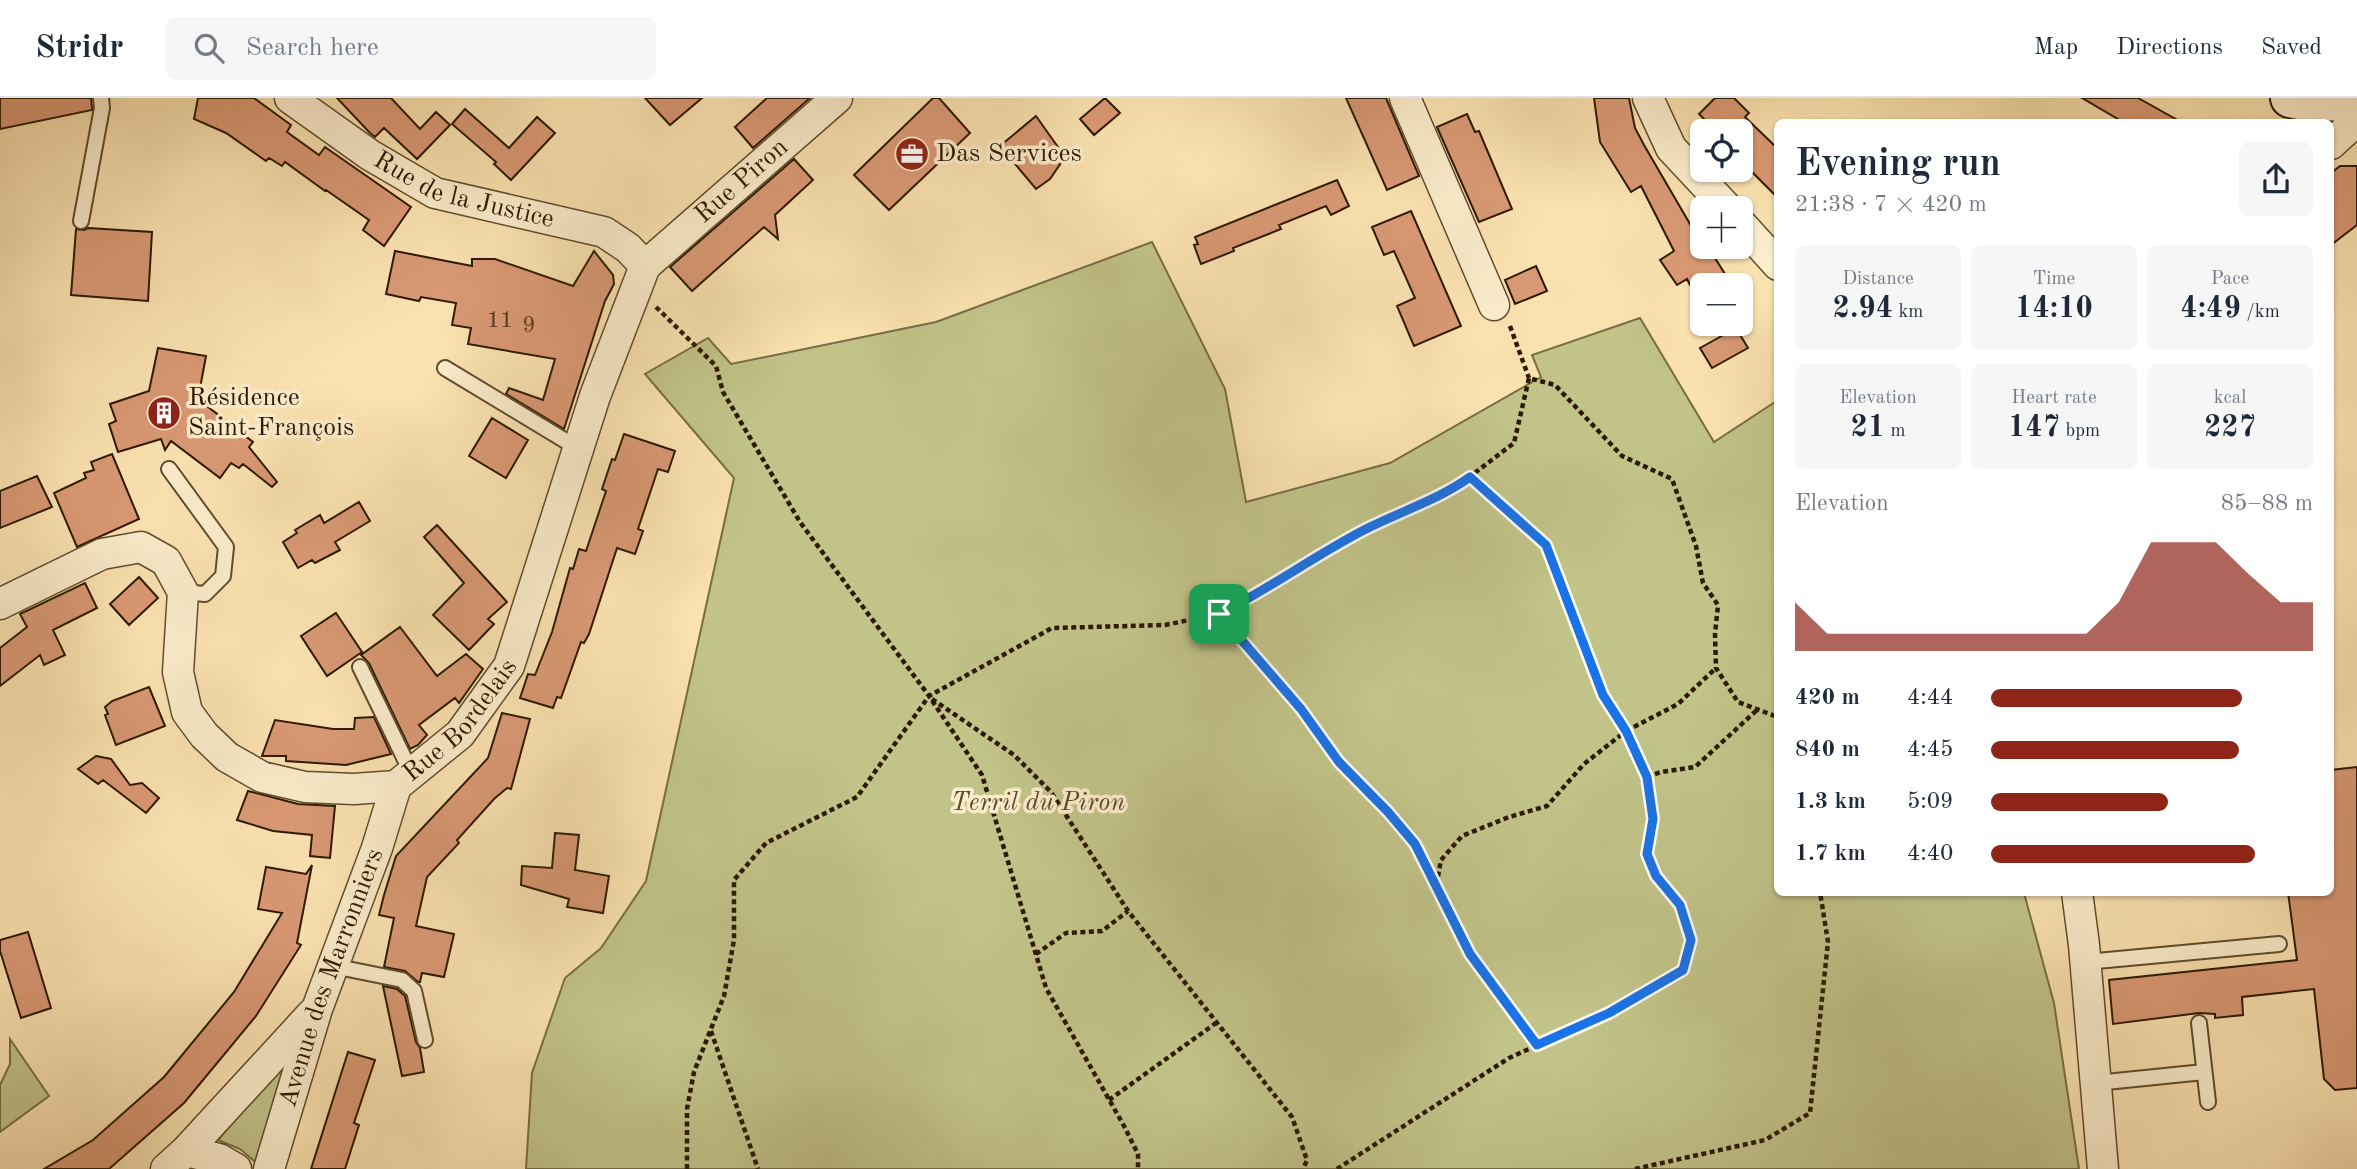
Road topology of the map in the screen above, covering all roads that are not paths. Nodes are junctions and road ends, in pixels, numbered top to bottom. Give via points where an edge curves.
1 (101, 98) edge
2 (290, 98) edge
3 (837, 98) edge
4 (1405, 98) edge
5 (1648, 98) edge
6 (2290, 98) edge
7 (2357, 102) edge
8 (2357, 120) edge
9 (2334, 141) edge
10 (1716, 196) edge
11 (81, 221) dead end
12 (1753, 237) edge
13 (1774, 261) edge
14 (640, 276) junction
15 (1494, 305) road end
16 (445, 368) dead end
17 (579, 449) junction
18 (169, 469) dead end
19 (183, 592) junction
20 (0, 604) edge
21 (360, 667) dead end
22 (404, 780) junction
23 (2077, 896) edge
24 (2279, 944) dead end
25 (2085, 962) junction
26 (333, 966) junction
27 (317, 1009) junction
28 (2199, 1023) dead end
29 (425, 1040) dead end
30 (2204, 1072) junction
31 (2096, 1083) junction
32 (2207, 1102) dead end
33 (176, 1160) edge
34 (236, 1169) edge
35 (269, 1169) edge
36 (2103, 1169) edge

1 - 11 lane
2 - 14 street, Rue de la Justice via 370,155 435,193 604,232 628,248
3 - 14 street, Rue Piron
4 - 15 street
5 - 10 street via 1671,148
6 - 7 street
8 - 9 street
12 - 13 street
14 - 17 street, Rue Bordelais
16 - 17 lane
17 - 22 street, Rue Bordelais via 509,666 460,734
18 - 19 lane via 226,547 223,576 205,594
19 - 20 street via 166,561 141,547 102,554
19 - 22 street, Rue Bordelais via 177,672 187,712 227,757 262,777 305,787 354,789
21 - 22 lane
22 - 26 street, Avenue des Marronniers
23 - 25 street
24 - 25 lane
25 - 31 street
26 - 27 street, Avenue des Marronniers
26 - 29 lane via 402,980 414,991
27 - 33 street
27 - 35 street, Avenue des Marronniers
28 - 30 lane
30 - 31 lane
30 - 32 lane
31 - 36 street
33 - 34 street via 219,1159

